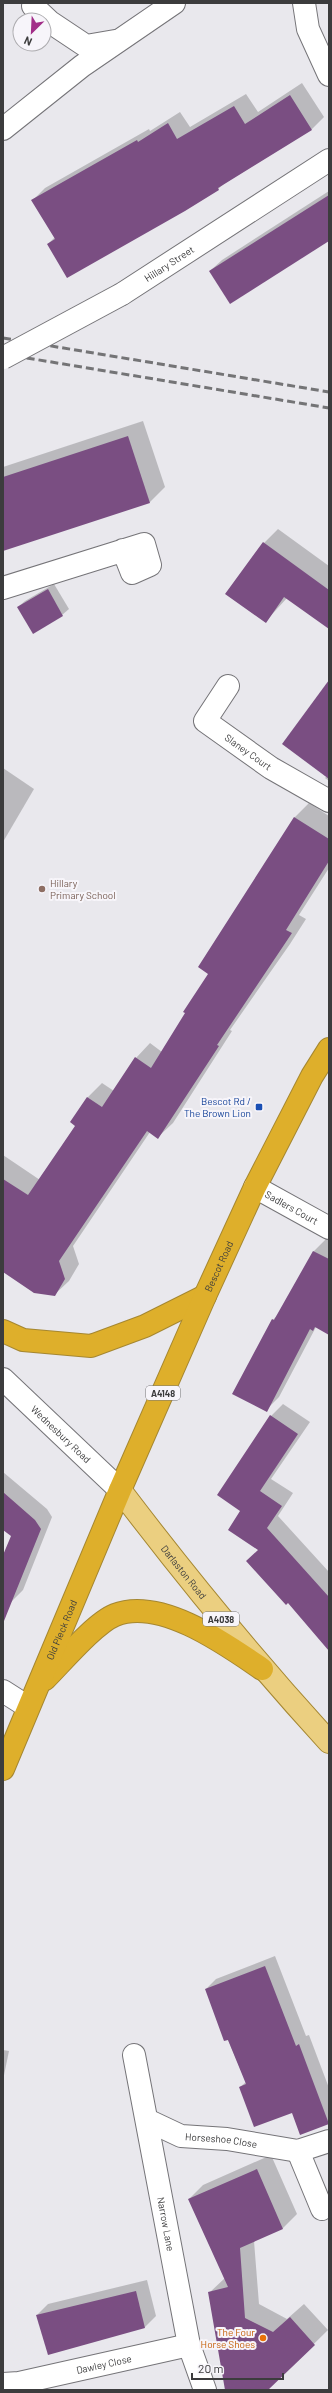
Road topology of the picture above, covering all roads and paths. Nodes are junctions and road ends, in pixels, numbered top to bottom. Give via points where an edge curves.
1 (174, 3) edge
2 (304, 3) edge
3 (33, 6) dead end
4 (120, 40) junction
5 (321, 44) edge
6 (329, 75) edge
7 (3, 129) edge
8 (329, 160) edge
9 (3, 358) edge
10 (123, 550) dead end
11 (3, 588) edge
12 (228, 686) dead end
13 (329, 801) edge
14 (329, 1048) edge
15 (255, 1187) junction
16 (329, 1228) edge
17 (205, 1296) junction
18 (3, 1331) edge
19 (3, 1379) edge
20 (120, 1490) junction
21 (262, 1669) junction
22 (37, 1687) junction
23 (3, 1691) edge
24 (28, 1708) junction
25 (329, 1742) edge
26 (3, 1769) edge
27 (134, 2055) dead end
28 (147, 2120) junction
29 (329, 2141) edge
30 (298, 2151) junction
31 (322, 2209) dead end
32 (189, 2345) junction
33 (15, 2386) edge
34 (205, 2390) edge

1 - 4 street
2 - 5 street via 305,19
3 - 4 street via 50,22 86,46
4 - 7 street via 82,66
5 - 6 street
8 - 9 street, Hillary Street, bridge via 122,294
10 - 11 street
12 - 13 street, Slaney Court via 205,721 271,768
14 - 15 highway, Bescot Road / A4148
15 - 16 street, Sadlers Court
15 - 17 highway, Bescot Road / A4148
17 - 18 highway via 145,1326 91,1346 24,1340
17 - 20 highway, Bescot Road / A4148
19 - 20 street, Wednesbury Road
20 - 21 main road, Darlaston Road / A4038 via 179,1569
20 - 22 highway, Old Pleck Road / A4148
21 - 22 highway via 221,1641 178,1619 134,1612 115,1615 102,1623
21 - 25 main road, Darlaston Road / A4038
22 - 24 highway, Old Pleck Road / A4148
23 - 24 street
24 - 26 highway, Old Pleck Road / A4148
27 - 28 street, Narrow Lane
28 - 30 street, Horseshoe Close via 180,2136 228,2140
28 - 32 street, Narrow Lane
29 - 30 street, Horseshoe Close
30 - 31 street
32 - 33 street, Dawley Close
32 - 34 street, Narrow Lane

